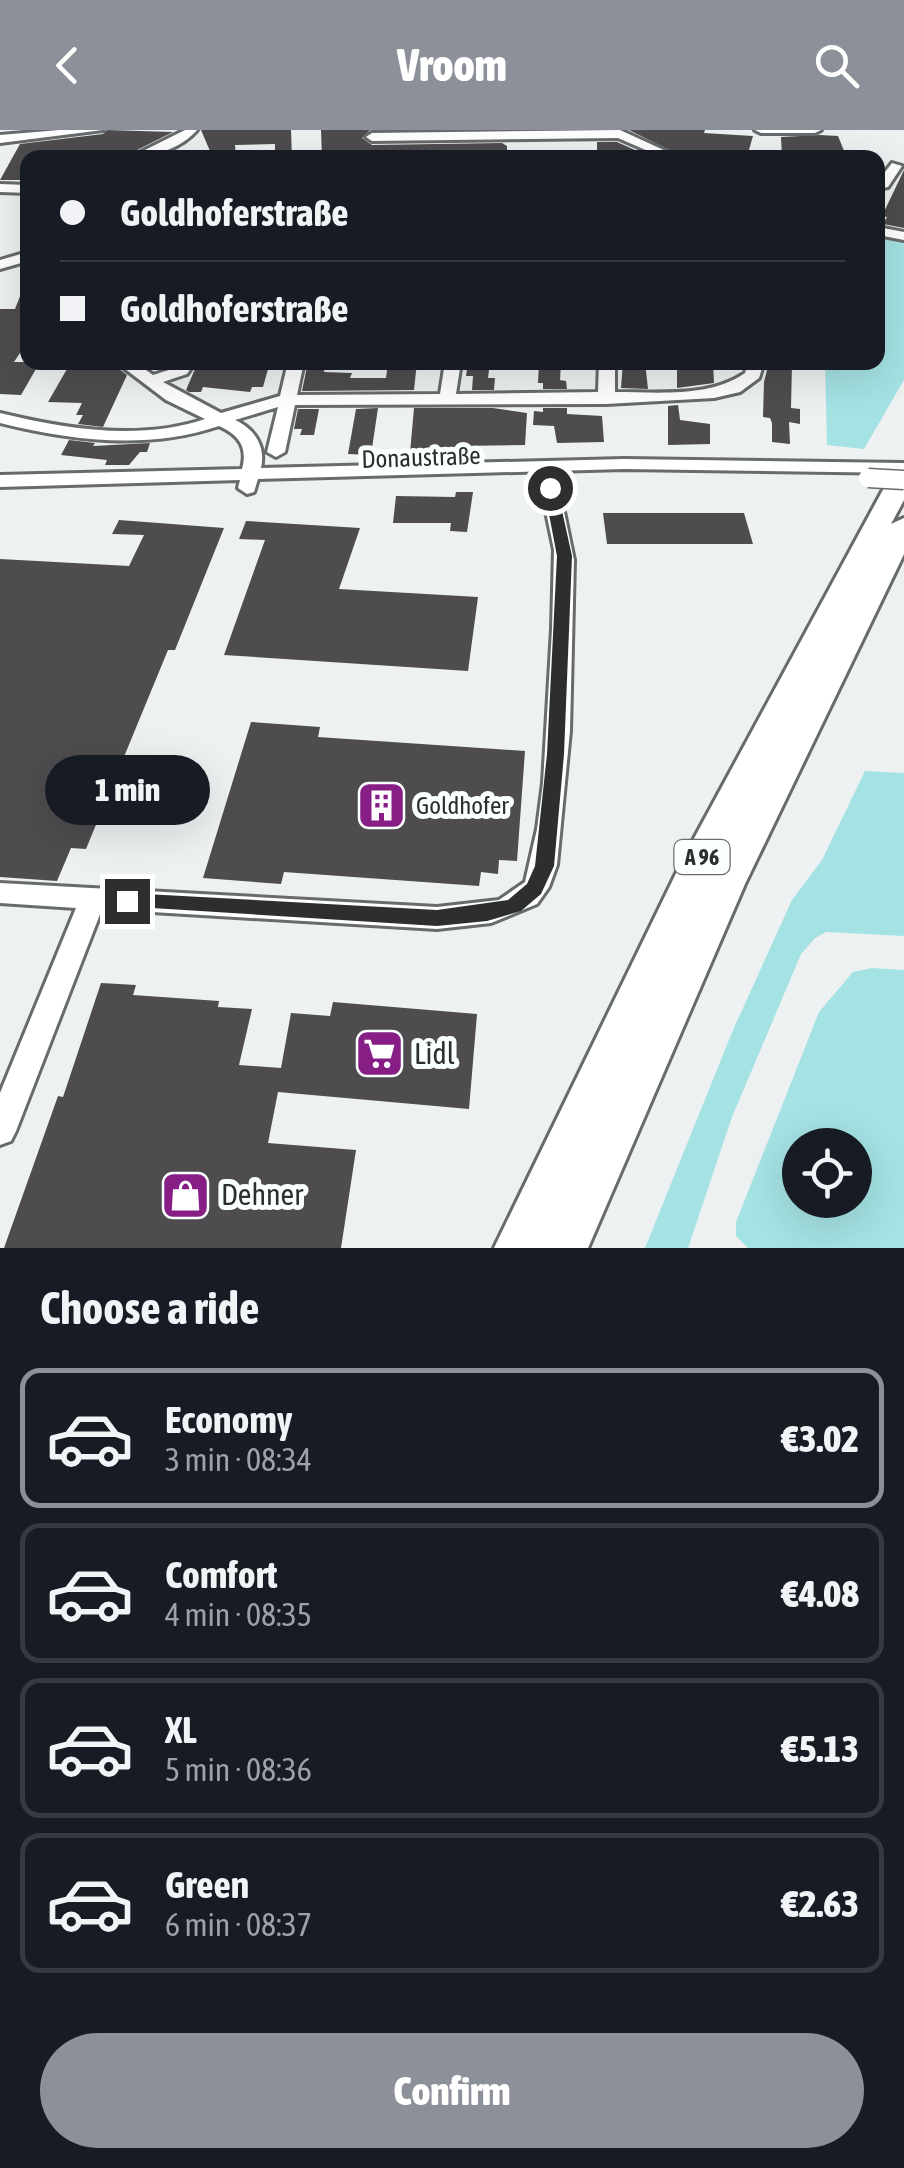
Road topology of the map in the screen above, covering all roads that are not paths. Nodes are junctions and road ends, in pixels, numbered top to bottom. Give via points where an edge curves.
1 (97, 130) edge
2 (191, 130) edge
3 (761, 130) edge
4 (815, 130) edge
5 (63, 132) edge
6 (615, 132) edge
7 (372, 134) edge
8 (0, 139) edge
9 (156, 150) edge
10 (657, 150) edge
11 (896, 166) dead end
12 (885, 182) edge
13 (135, 370) edge
14 (182, 370) edge
15 (294, 370) edge
16 (452, 370) edge
17 (607, 370) edge
18 (755, 370) edge
19 (150, 381) junction
20 (606, 399) junction
21 (288, 400) junction
22 (447, 400) junction
23 (0, 418) edge
24 (219, 418) junction
25 (276, 452) dead end
26 (890, 473) edge
27 (548, 478) junction
28 (0, 481) edge
29 (249, 482) junction
30 (0, 495) edge
31 (904, 526) edge
32 (0, 893) edge
33 (92, 900) junction
34 (0, 1132) edge
35 (518, 1248) edge
36 (564, 1248) edge

1 - 5 street
2 - 9 street
3 - 4 street
5 - 8 street
6 - 7 street
6 - 10 street
11 - 12 street
13 - 19 street
14 - 19 street
15 - 21 street
16 - 22 street
17 - 20 street
18 - 20 street via 714,394
19 - 24 street
20 - 22 street
21 - 22 street
21 - 24 street
21 - 25 street
23 - 24 street via 64,433 134,434 182,432
24 - 29 street via 251,443
26 - 27 street, Donaustraße
26 - 29 street, Donaustraße via 624,464
26 - 35 highway, A 96 via 632,997
27 - 29 street, Donaustraße
27 - 33 street via 564,556 556,754 545,866 535,889 514,906 437,918
28 - 29 street, Donaustraße
29 - 30 street, Donaustraße
31 - 36 highway, A 96 via 716,902
32 - 33 street
33 - 34 street

